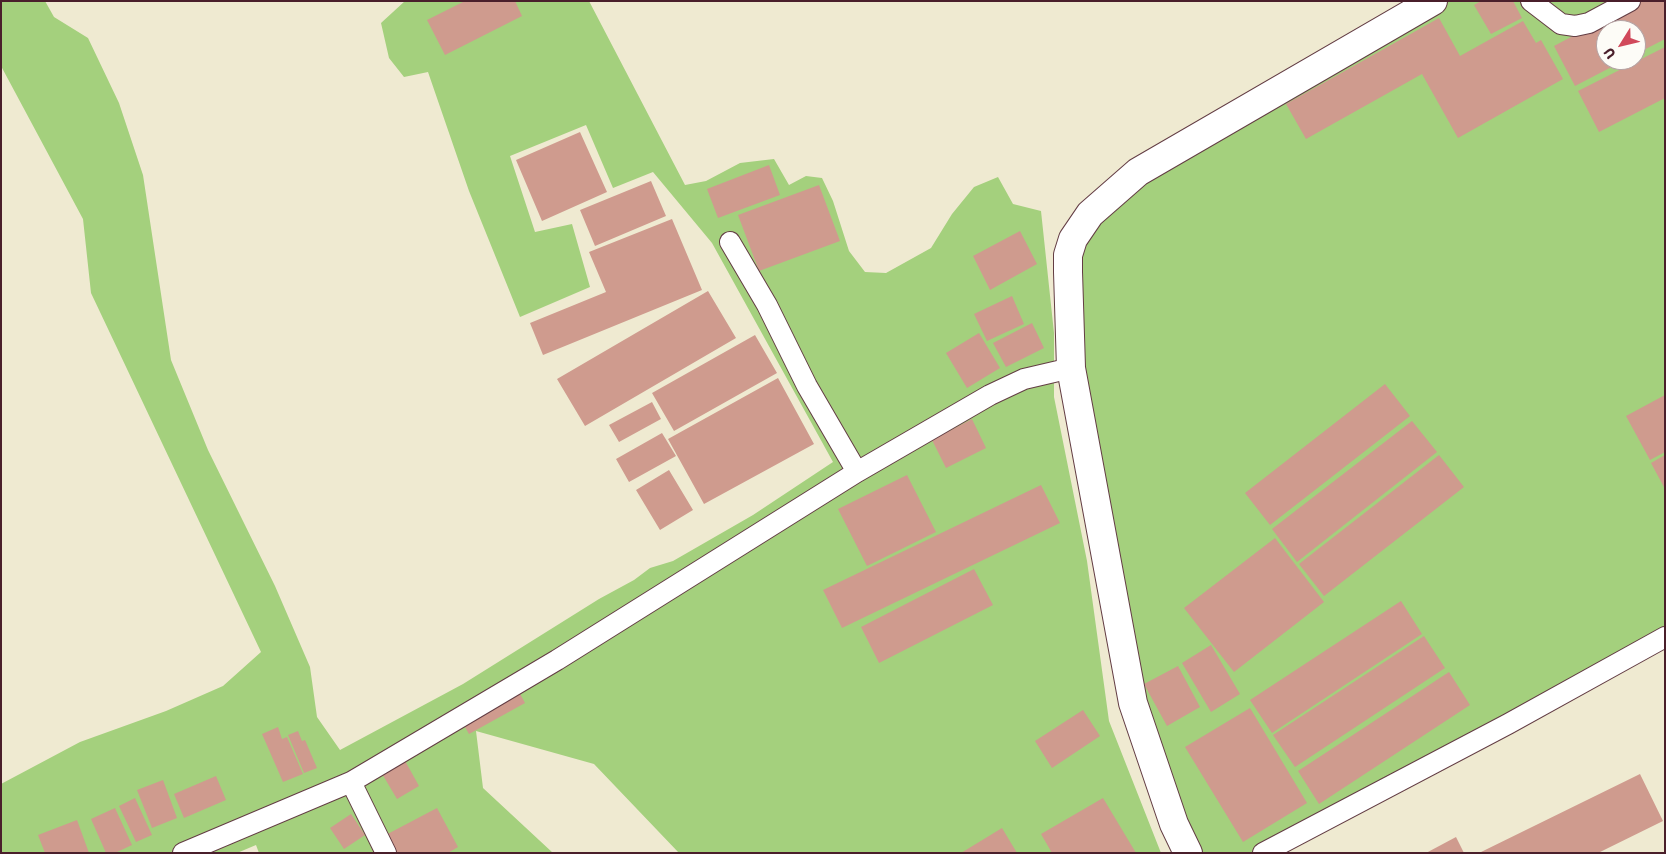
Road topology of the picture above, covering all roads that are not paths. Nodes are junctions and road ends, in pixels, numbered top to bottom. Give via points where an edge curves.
1 (1433, 1) edge
2 (1530, 1) edge
3 (1630, 1) edge
4 (730, 242) dead end
5 (1071, 368) junction
6 (857, 472) junction
7 (1665, 638) edge
8 (351, 782) junction
9 (183, 853) edge
10 (386, 853) edge
11 (1188, 853) edge
12 (1263, 853) edge

1 - 5 street via 1138,172 1090,214 1073,239 1068,255
2 - 3 street via 1561,24 1575,26 1589,23
4 - 6 street via 768,305 807,386
5 - 6 street via 1024,380 990,395
5 - 11 street via 1133,703 1174,824
6 - 8 street via 549,665
7 - 12 street
8 - 9 street
8 - 10 street

